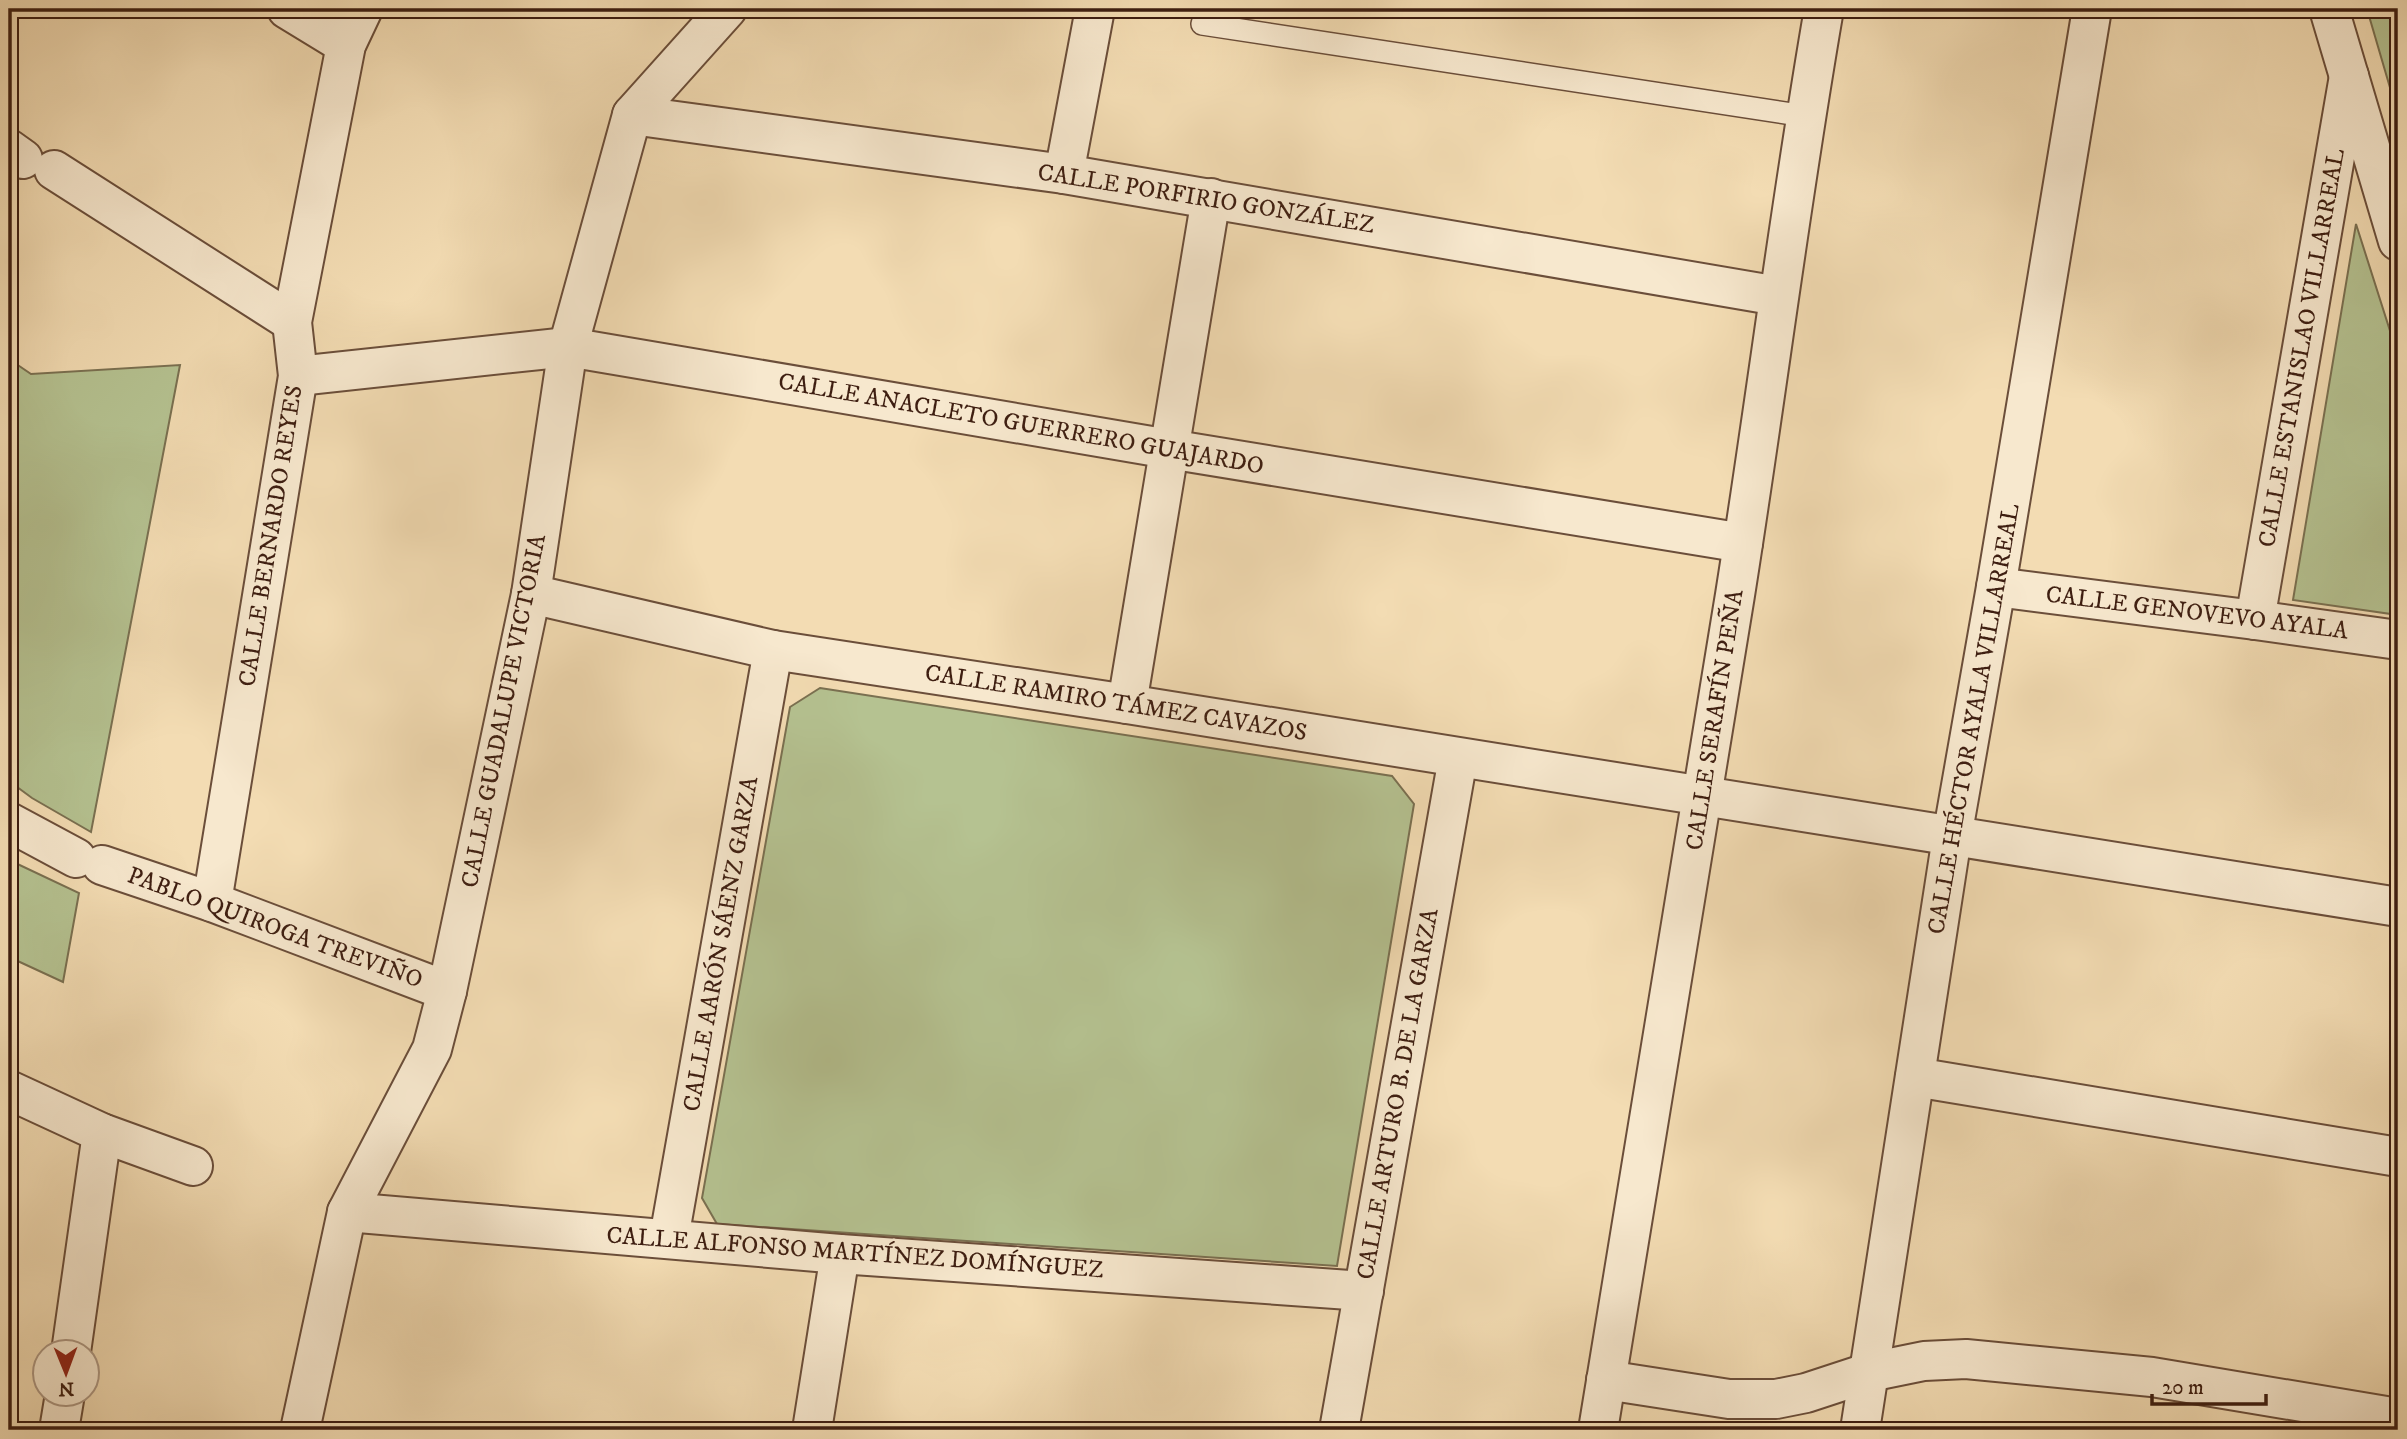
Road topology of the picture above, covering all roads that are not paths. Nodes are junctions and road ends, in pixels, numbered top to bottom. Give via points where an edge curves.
1 (287, 9) edge
2 (363, 9) edge
3 (727, 9) edge
4 (1095, 9) edge
5 (1824, 9) edge
6 (2092, 9) edge
7 (2329, 9) edge
8 (1202, 24) dead end
9 (346, 45) junction
10 (2349, 76) junction
11 (632, 114) junction
12 (1805, 116) junction
13 (29, 159) edge
14 (1064, 174) junction
15 (1211, 198) junction
16 (2398, 241) edge
17 (1778, 296) junction
18 (292, 322) junction
19 (568, 347) junction
20 (298, 376) junction
21 (1169, 450) junction
22 (1743, 543) junction
23 (1996, 587) junction
24 (531, 594) junction
25 (2255, 620) junction
26 (2398, 640) edge
27 (773, 650) junction
28 (1126, 704) junction
29 (1458, 758) junction
30 (1703, 797) junction
31 (9, 822) edge
32 (1952, 837) junction
33 (212, 902) junction
34 (2398, 907) edge
35 (447, 991) junction
36 (1915, 1077) junction
37 (9, 1090) edge
38 (102, 1133) junction
39 (2398, 1157) edge
40 (193, 1166) dead end
41 (347, 1212) junction
42 (669, 1238) junction
43 (840, 1254) junction
44 (1364, 1291) junction
45 (73, 1338) edge
46 (1870, 1372) junction
47 (1606, 1380) junction
48 (63, 1408) edge
49 (2398, 1418) edge
50 (59, 1430) edge
51 (300, 1430) edge
52 (812, 1430) edge
53 (1339, 1430) edge
54 (1598, 1430) edge
55 (1860, 1430) edge

1 - 9 street
2 - 9 street, CALLE BERNARDO REYES
3 - 11 street, CALLE GUADALUPE VICTORIA
4 - 14 street
5 - 12 street, CALLE SERAFÍN PEÑA
6 - 23 street, CALLE HÉCTOR AYALA VILLARREAL
7 - 10 street
8 - 12 lane
9 - 18 street, CALLE BERNARDO REYES
10 - 16 street
10 - 25 street, CALLE ESTANISLAO VILLARREAL
11 - 14 street, CALLE PORFIRIO GONZÁLEZ
11 - 19 street, CALLE GUADALUPE VICTORIA
12 - 17 street, CALLE SERAFÍN PEÑA
13 - 18 street
14 - 15 street, CALLE PORFIRIO GONZÁLEZ
15 - 17 street, CALLE PORFIRIO GONZÁLEZ
15 - 21 street
17 - 22 street, CALLE SERAFÍN PEÑA
18 - 20 street, CALLE BERNARDO REYES
19 - 20 street, CALLE ANACLETO GUERRERO GUAJARDO
19 - 21 street, CALLE ANACLETO GUERRERO GUAJARDO
19 - 24 street, CALLE GUADALUPE VICTORIA
20 - 33 street, CALLE BERNARDO REYES
21 - 22 street, CALLE ANACLETO GUERRERO GUAJARDO
21 - 28 street
22 - 30 street, CALLE SERAFÍN PEÑA
23 - 25 street, CALLE GENOVEVO AYALA
23 - 32 street, CALLE HÉCTOR AYALA VILLARREAL
24 - 27 street, CALLE RAMIRO TÁMEZ CAVAZOS
24 - 35 street, CALLE GUADALUPE VICTORIA
25 - 26 street, CALLE GENOVEVO AYALA
27 - 28 street, CALLE RAMIRO TÁMEZ CAVAZOS
27 - 42 street, CALLE AARÓN SÁENZ GARZA
28 - 29 street, CALLE RAMIRO TÁMEZ CAVAZOS
29 - 30 street, CALLE RAMIRO TÁMEZ CAVAZOS
29 - 44 street, CALLE ARTURO B. DE LA GARZA
30 - 32 street, CALLE RAMIRO TÁMEZ CAVAZOS
30 - 47 street, CALLE SERAFÍN PEÑA
31 - 33 street, PABLO QUIROGA TREVIÑO via 89,861
32 - 34 street, CALLE RAMIRO TÁMEZ CAVAZOS
32 - 36 street, CALLE HÉCTOR AYALA VILLARREAL
33 - 35 street, PABLO QUIROGA TREVIÑO
35 - 41 street, CALLE GUADALUPE VICTORIA via 432,1049
36 - 39 street
36 - 46 street, CALLE HÉCTOR AYALA VILLARREAL
37 - 38 street
38 - 40 street
38 - 45 street
41 - 42 street, CALLE ALFONSO MARTÍNEZ DOMÍNGUEZ
41 - 51 street, CALLE GUADALUPE VICTORIA
42 - 43 street, CALLE ALFONSO MARTÍNEZ DOMÍNGUEZ
43 - 44 street, CALLE ALFONSO MARTÍNEZ DOMÍNGUEZ
43 - 52 street
44 - 53 street, CALLE ARTURO B. DE LA GARZA
46 - 47 street via 1776,1399 1729,1399
46 - 49 street via 1924,1361 1966,1359 2152,1377
46 - 55 street, CALLE HÉCTOR AYALA VILLARREAL
47 - 54 street, CALLE SERAFÍN PEÑA
48 - 50 street

